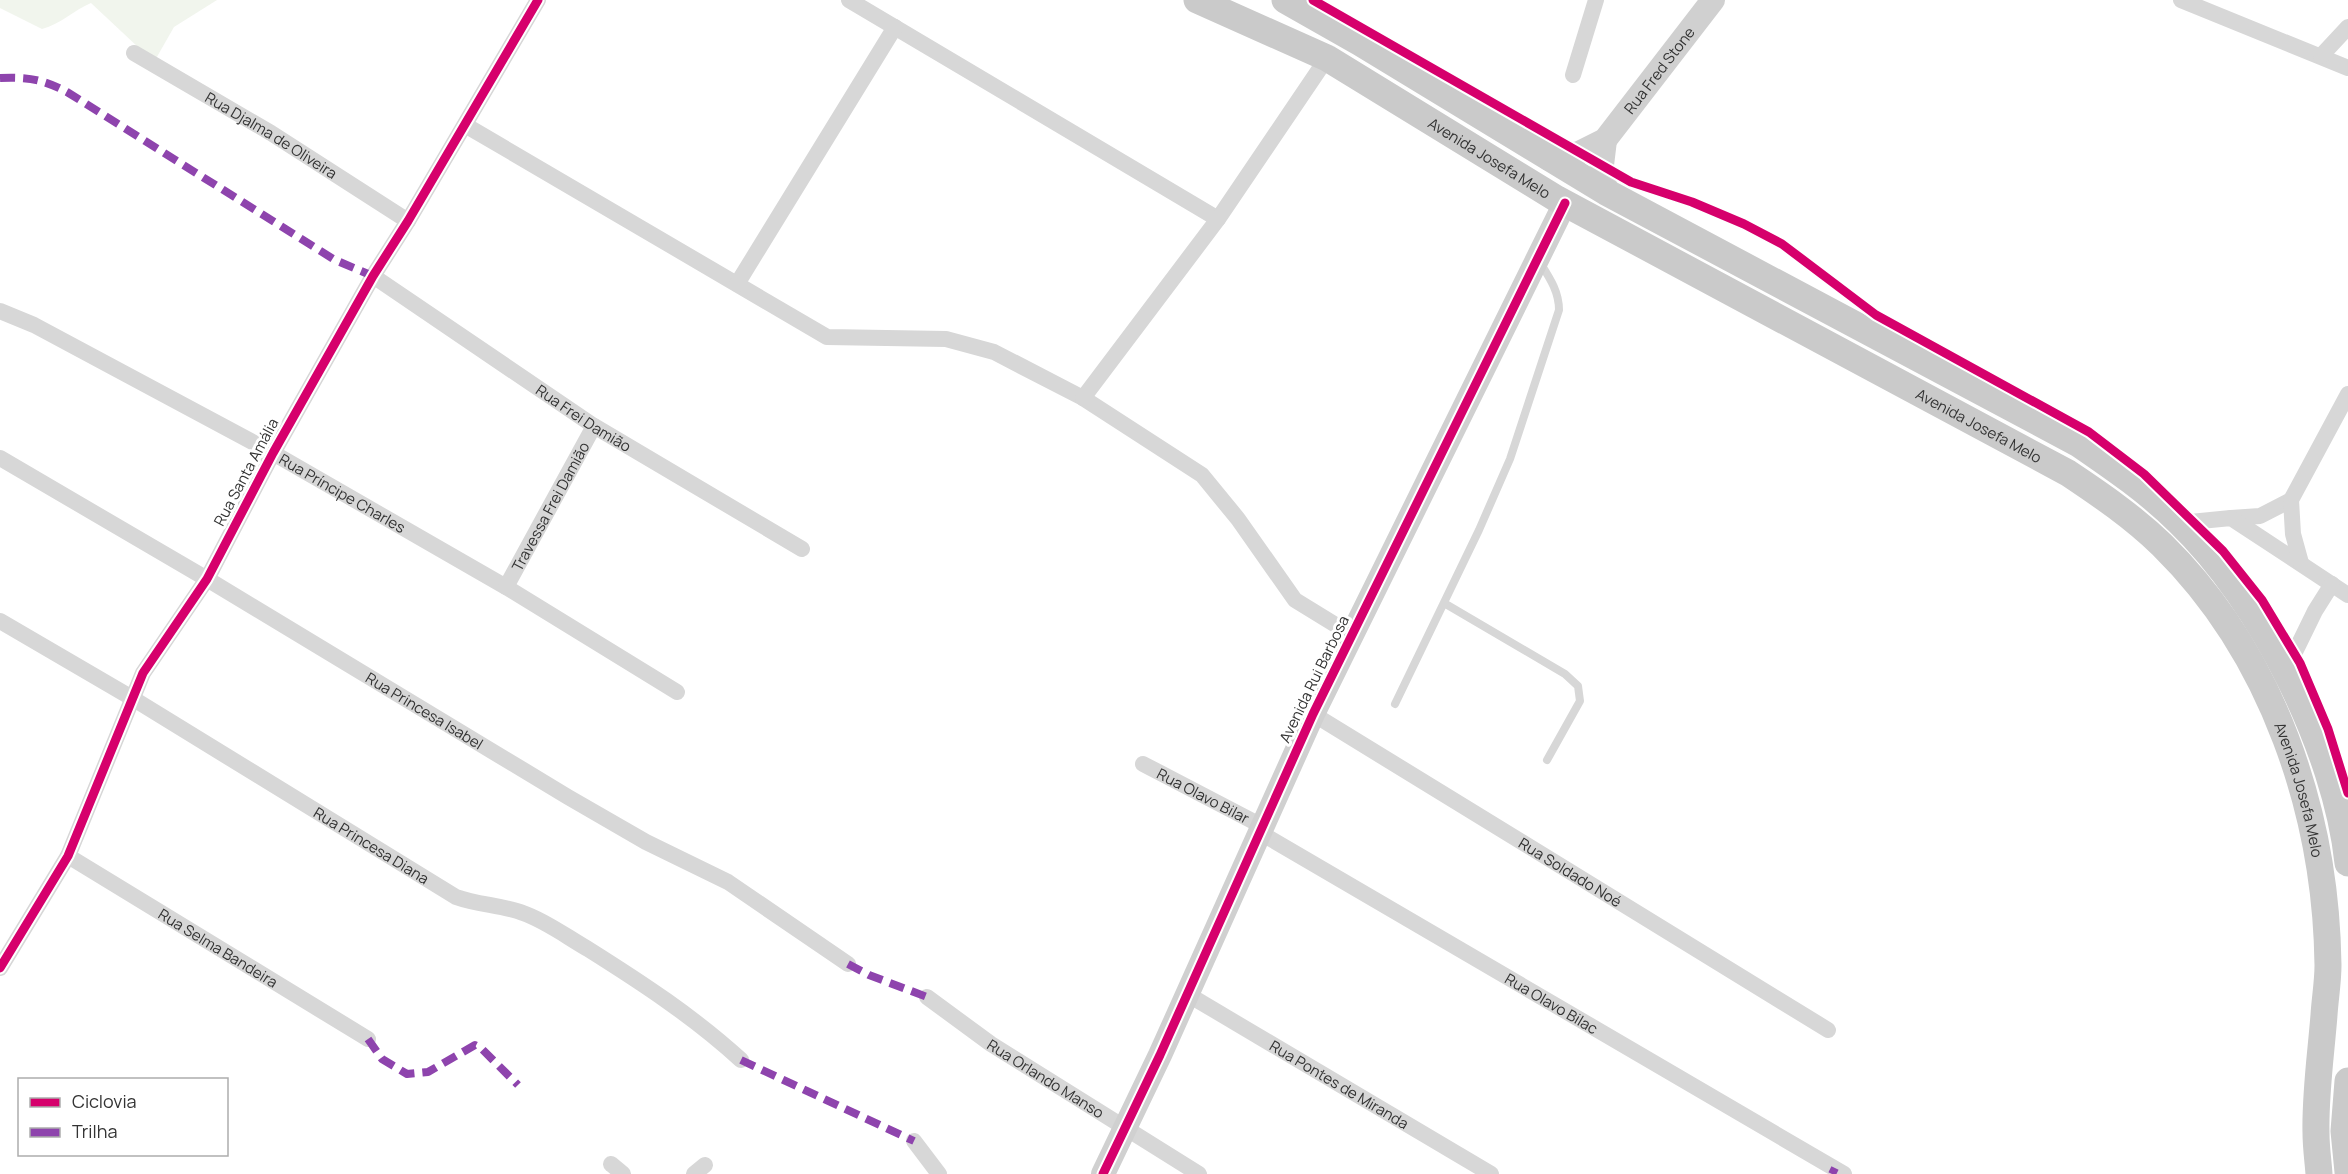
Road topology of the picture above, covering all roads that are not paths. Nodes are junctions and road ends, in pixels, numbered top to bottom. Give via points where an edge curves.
1 (538, 0) edge
2 (849, 0) edge
3 (1197, 0) edge
4 (1285, 0) edge
5 (1596, 0) edge
6 (1713, 0) edge
7 (2181, 0) edge
8 (895, 27) junction
9 (2348, 27) edge
10 (134, 53) dead end
11 (2321, 56) junction
12 (1327, 58) junction
13 (2348, 68) edge
14 (1574, 75) dead end
15 (465, 125) junction
16 (1605, 140) junction
17 (1549, 159) junction
18 (1606, 192) junction
19 (1565, 203) junction
20 (1218, 219) junction
21 (408, 221) junction
22 (1537, 259) junction
23 (373, 276) junction
24 (737, 284) junction
25 (0, 311) edge
26 (2348, 394) edge
27 (1083, 398) junction
28 (594, 426) junction
29 (273, 453) junction
30 (0, 458) edge
31 (2291, 500) junction
32 (2231, 518) junction
33 (2180, 523) junction
34 (802, 549) dead end
35 (2301, 563) junction
36 (207, 579) junction
37 (2332, 584) junction
38 (506, 587) junction
39 (2348, 595) edge
40 (1444, 603) junction
41 (0, 621) edge
42 (1352, 635) junction
43 (2290, 681) junction
44 (677, 692) dead end
45 (132, 698) junction
46 (1395, 704) dead end
47 (1313, 714) junction
48 (1547, 760) dead end
49 (1143, 764) dead end
50 (1260, 829) junction
51 (68, 856) junction
52 (2348, 863) edge
53 (848, 964) dead end
54 (0, 968) edge
55 (1187, 994) junction
56 (927, 997) dead end
57 (1828, 1030) dead end
58 (368, 1039) dead end
59 (741, 1060) dead end
60 (2348, 1081) edge
61 (1126, 1127) junction
62 (914, 1141) dead end
63 (2348, 1172) edge
64 (939, 1174) edge
65 (1103, 1174) edge
66 (1199, 1174) edge
67 (1491, 1174) edge
68 (1844, 1174) edge
69 (2319, 1174) edge

1 - 15 street, Rua Santa Amália
2 - 8 street
3 - 12 main road, Avenida Josefa Melo
4 - 17 main road, Avenida Josefa Melo
5 - 14 street
6 - 16 street, Rua Fred Stone
7 - 11 street
8 - 20 street
8 - 24 street
9 - 11 street
10 - 21 street, Rua Djalma de Oliveira via 271,133
11 - 13 street
12 - 19 main road, Avenida Josefa Melo
12 - 20 street
15 - 21 street, Rua Santa Amália
15 - 24 street
16 - 17 street, Rua Fred Stone via 1585,151
16 - 18 street via 1602,165
17 - 18 main road, Avenida Josefa Melo
18 - 33 main road, Avenida Josefa Melo via 2079,444 2137,484
19 - 22 street, Avenida Rui Barbosa
19 - 69 main road, Avenida Josefa Melo via 2068,473 2123,511 2197,583 2257,675 2286,735 2321,870 2328,969 2316,1132
20 - 27 street
21 - 23 street, Rua Santa Amália
22 - 40 lane via 1555,288 1558,310 1510,459
22 - 42 street, Avenida Rui Barbosa
23 - 28 street, Rua Frei Damião
23 - 29 street, Rua Santa Amália
24 - 27 street via 827,337 946,339 994,352
25 - 29 street, Rua Príncipe Charles via 34,325
26 - 31 street
27 - 42 street via 1202,475 1294,600
28 - 34 street, Rua Frei Damião
28 - 38 street, Travessa Frei Damião
29 - 36 street, Rua Santa Amália
29 - 38 street, Rua Príncipe Charles
30 - 36 street, Rua Princesa Isabel
31 - 32 street via 2260,516
31 - 35 street via 2293,534
32 - 33 street
32 - 35 street
33 - 43 main road, Avenida Josefa Melo via 2247,604
35 - 37 street
36 - 45 street, Rua Santa Amália via 143,673
36 - 53 street, Rua Princesa Isabel via 587,808 728,882
37 - 39 street
37 - 43 street via 2294,654
38 - 44 street, Rua Príncipe Charles
40 - 46 lane
40 - 48 lane via 1565,674 1578,687 1580,701
41 - 45 street, Rua Princesa Diana
42 - 47 street, Avenida Rui Barbosa
43 - 52 main road, Avenida Josefa Melo via 2332,786
45 - 51 street, Rua Santa Amália
45 - 59 street, Rua Princesa Diana via 456,897 537,918 636,979
47 - 50 street, Avenida Rui Barbosa
47 - 57 street, Rua Soldado Noé
49 - 50 street, Rua Olavo Bilar
50 - 55 street, Avenida Rui Barbosa
50 - 68 street, Rua Olavo Bilac
51 - 54 street, Rua Santa Amália
51 - 58 street, Rua Selma Bandeira
55 - 61 street, Avenida Rui Barbosa
55 - 67 street, Rua Pontes de Miranda
56 - 61 street, Rua Orlando Manso via 991,1044
60 - 63 main road via 2344,1131
61 - 65 street, Avenida Rui Barbosa
61 - 66 street, Rua Orlando Manso
62 - 64 street

